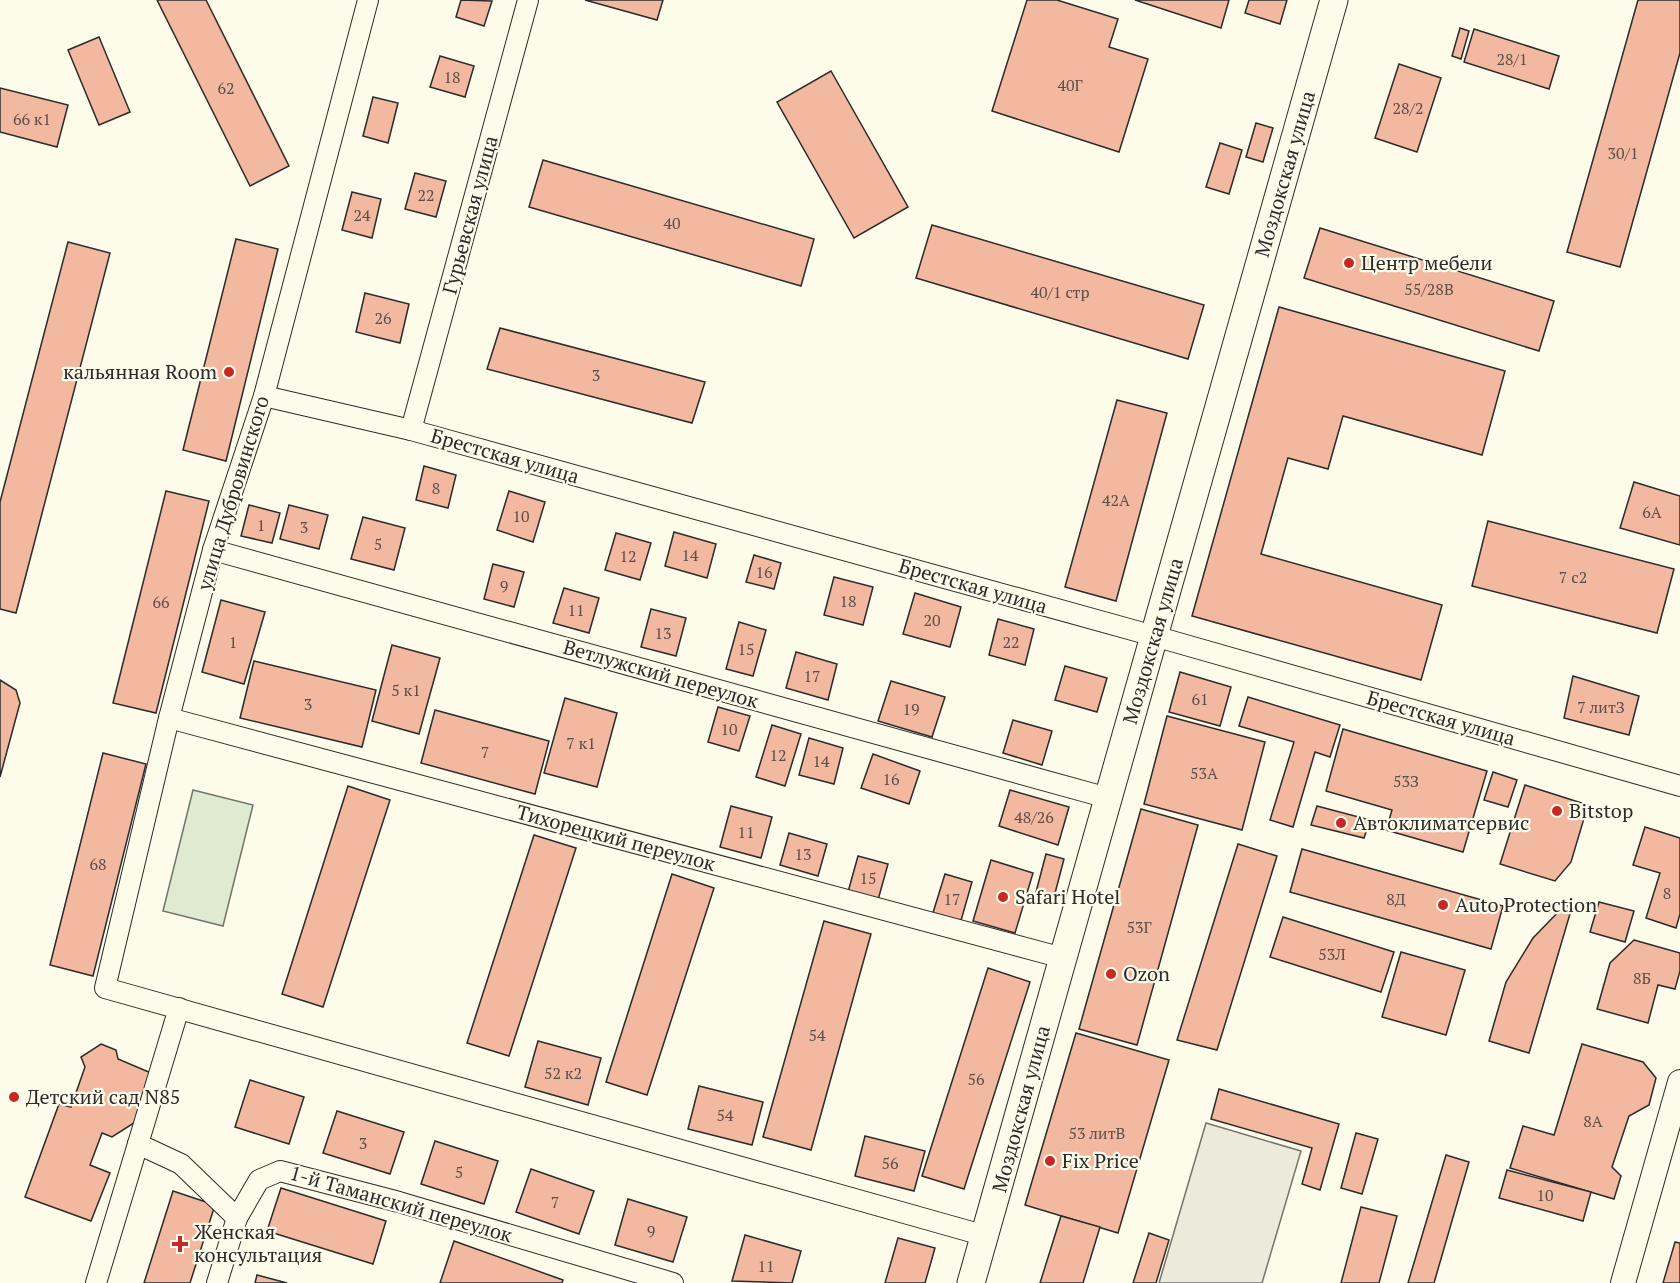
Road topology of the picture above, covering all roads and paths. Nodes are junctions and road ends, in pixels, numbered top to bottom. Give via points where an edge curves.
1 (368, 0) edge
2 (528, 0) edge
3 (1334, 0) edge
4 (264, 396) junction
5 (411, 430) junction
6 (213, 550) junction
7 (1154, 636) junction
8 (169, 718) junction
9 (1680, 786) edge
10 (1108, 798) junction
11 (1063, 958) junction
12 (179, 1008) junction
13 (1680, 1082) edge
14 (138, 1144) junction
15 (237, 1218) junction
16 (986, 1236) junction
17 (96, 1283) edge
18 (217, 1283) edge
19 (673, 1283) edge
20 (971, 1283) edge
21 (1623, 1283) edge

1 - 4 street, улица Дубровинского
2 - 5 street, Гурьевская улица
3 - 7 main road, Моздокская улица
4 - 5 street, Брестская улица
4 - 6 street, улица Дубровинского
5 - 7 street, Брестская улица
6 - 8 street, улица Дубровинского
6 - 10 street, Ветлужский переулок
7 - 9 street, Брестская улица
7 - 10 main road, Моздокская улица
8 - 11 street, Тихорецкий переулок
8 - 12 street, улица Дубровинского via 105,987
10 - 11 main road, Моздокская улица
11 - 16 main road, Моздокская улица
12 - 14 street
12 - 16 street
13 - 21 street
14 - 15 street via 181,1164
14 - 17 street
15 - 18 street, 1-й Таманский переулок
15 - 19 street, 1-й Таманский переулок via 252,1187 265,1175 280,1171
16 - 20 main road, Моздокская улица

